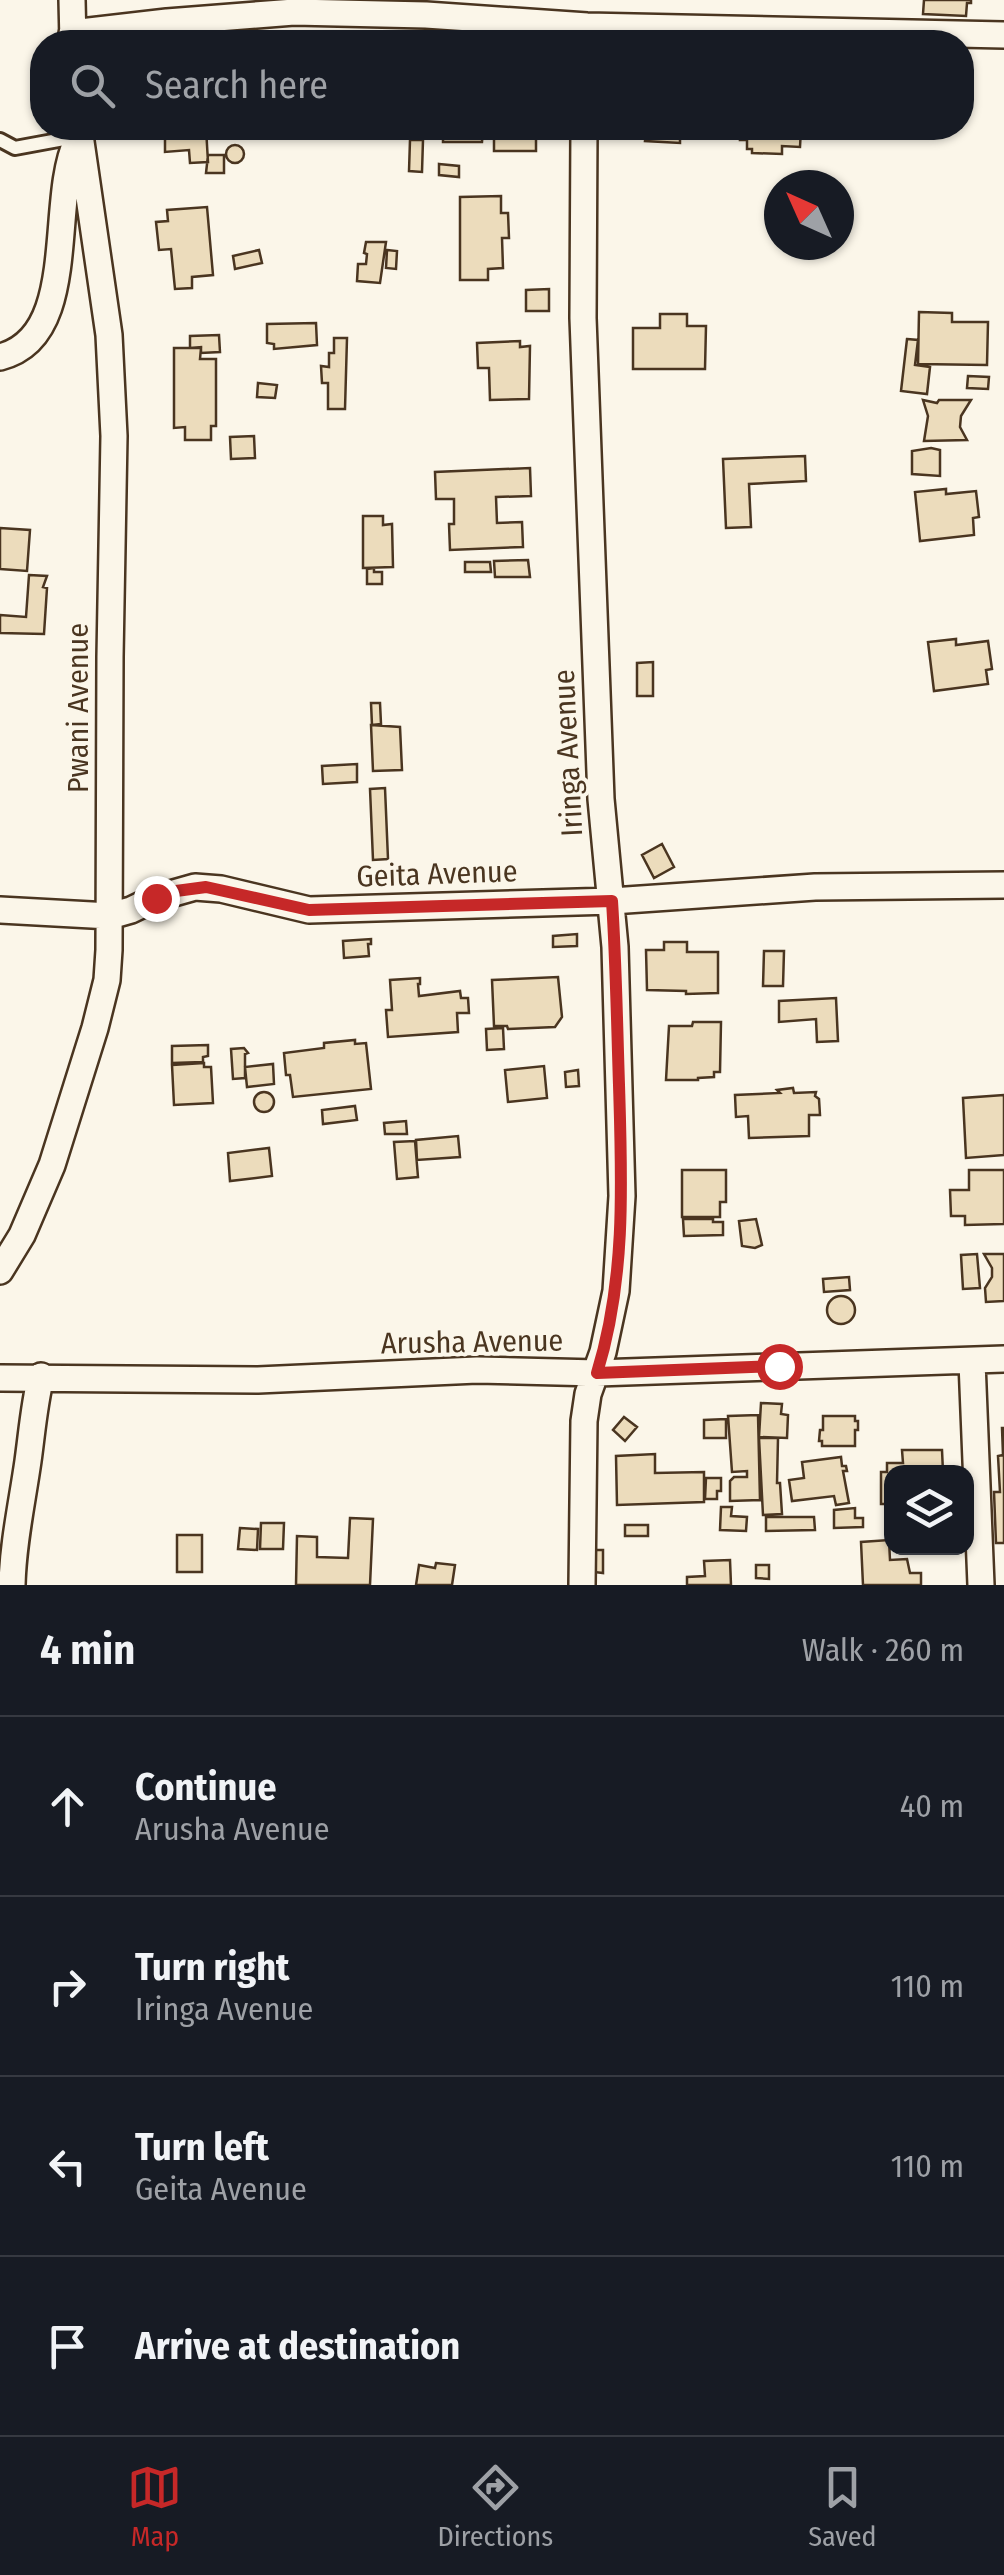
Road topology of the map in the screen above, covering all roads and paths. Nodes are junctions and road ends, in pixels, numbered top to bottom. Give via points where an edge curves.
1 (72, 0) edge
2 (589, 0) edge
3 (72, 30) edge
4 (123, 30) edge
5 (553, 30) edge
6 (587, 30) edge
7 (974, 36) edge
8 (1004, 36) edge
9 (0, 140) edge
10 (47, 140) edge
11 (76, 140) edge
12 (80, 140) edge
13 (584, 140) edge
14 (0, 357) edge
15 (1004, 886) edge
16 (612, 901) junction
17 (0, 910) edge
18 (110, 916) junction
19 (0, 1271) edge
20 (1004, 1360) edge
21 (972, 1362) junction
22 (597, 1373) junction
23 (41, 1376) junction
24 (0, 1378) edge
25 (12, 1585) edge
26 (582, 1585) edge
27 (981, 1585) edge

1 - 3 street
2 - 6 street
4 - 5 street via 294,12 426,15
7 - 8 street
9 - 10 lane via 15,148
11 - 14 street via 46,319 19,350
12 - 18 street, Pwani Avenue via 110,336 114,436
13 - 16 street, Iringa Avenue via 583,318 601,799
15 - 16 street, Geita Avenue via 815,887
16 - 18 street, Geita Avenue via 309,910 195,887
16 - 22 street, Iringa Avenue via 622,1196 616,1292
17 - 18 street, Geita Avenue
18 - 19 street, Pwani Avenue via 107,980 57,1150
20 - 21 street, Arusha Avenue
21 - 22 street, Arusha Avenue
21 - 27 street
22 - 23 street, Arusha Avenue via 477,1370 258,1380
22 - 26 street, Iringa Avenue via 584,1421
23 - 24 street, Arusha Avenue
23 - 25 street

